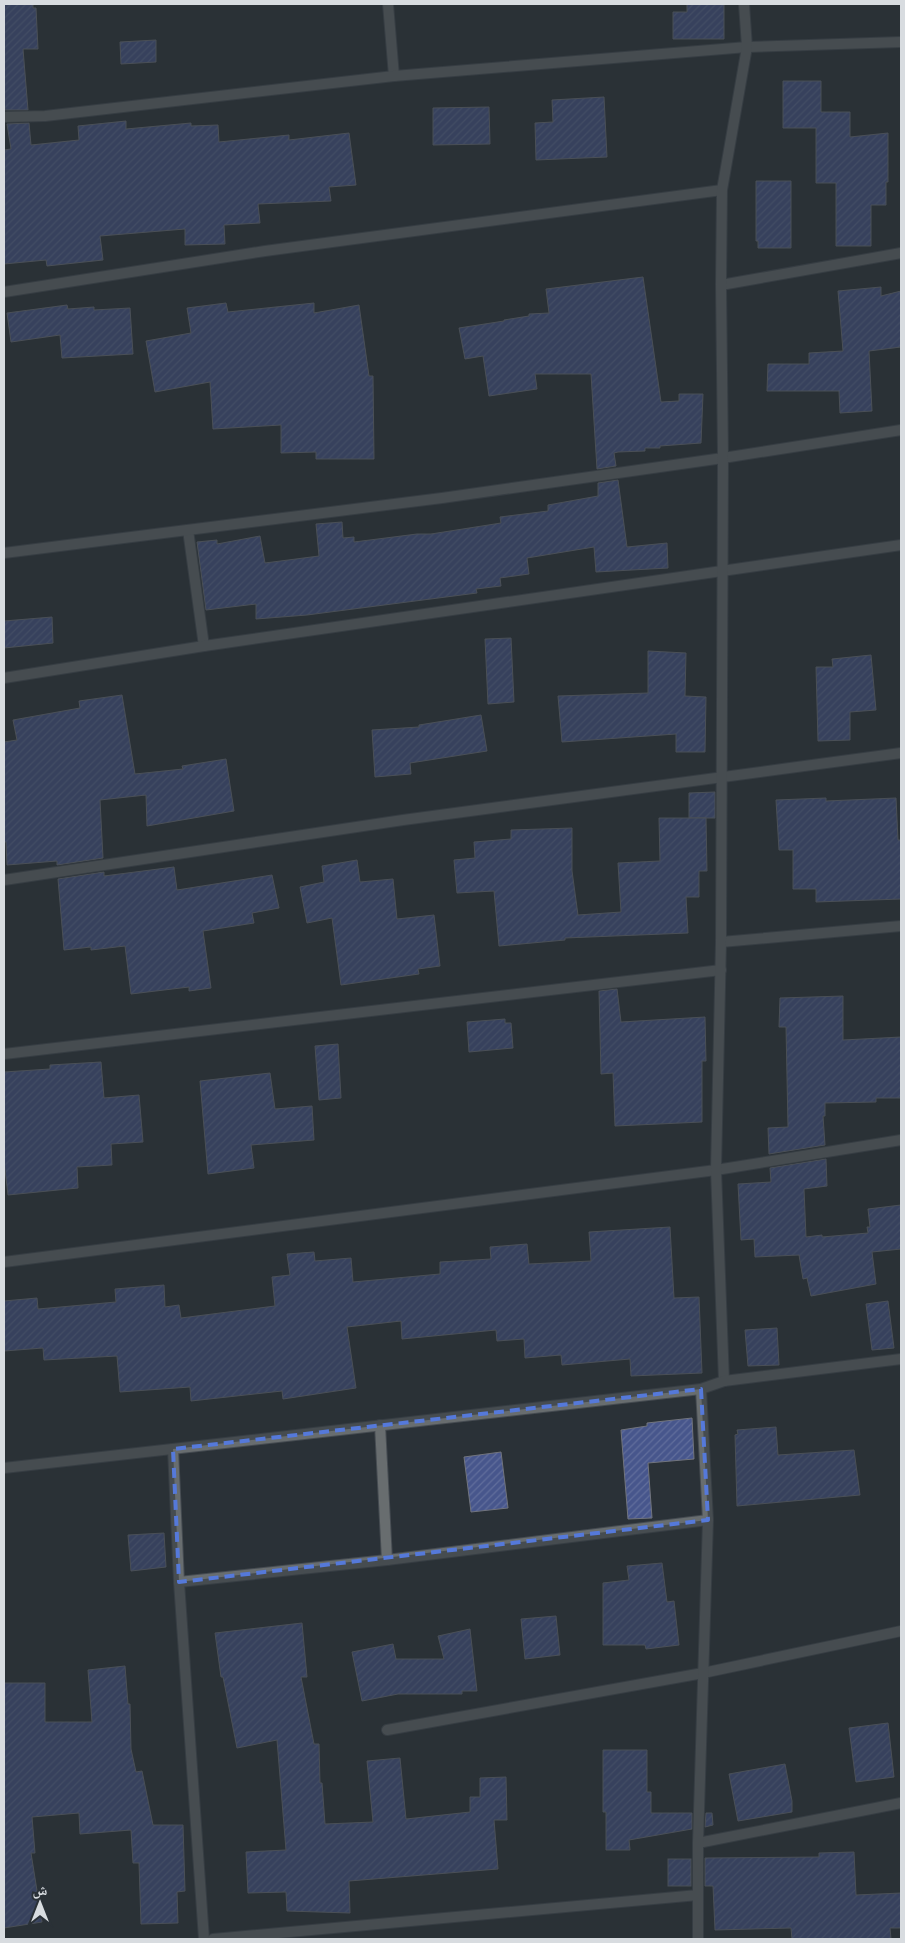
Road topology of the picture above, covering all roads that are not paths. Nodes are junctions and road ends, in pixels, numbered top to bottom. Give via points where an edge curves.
1 (388, 4) edge
2 (744, 4) edge
3 (901, 42) edge
4 (747, 47) junction
5 (394, 76) junction
6 (4, 117) edge
7 (722, 190) junction
8 (901, 253) edge
9 (720, 285) junction
10 (4, 292) edge
11 (901, 430) edge
12 (723, 458) junction
13 (188, 530) junction
14 (901, 545) edge
15 (4, 553) edge
16 (722, 572) junction
17 (204, 646) junction
18 (4, 678) edge
19 (901, 753) edge
20 (722, 778) junction
21 (4, 880) edge
22 (901, 926) edge
23 (722, 942) junction
24 (721, 970) junction
25 (4, 1054) edge
26 (901, 1140) edge
27 (716, 1170) junction
28 (4, 1262) edge
29 (901, 1359) edge
30 (724, 1382) junction
31 (701, 1389) junction
32 (380, 1425) junction
33 (173, 1449) junction
34 (4, 1468) edge
35 (708, 1520) junction
36 (387, 1560) junction
37 (180, 1582) junction
38 (901, 1632) edge
39 (703, 1673) junction
40 (387, 1730) dead end
41 (901, 1803) edge
42 (698, 1843) junction
43 (698, 1895) junction
44 (204, 1939) edge
45 (213, 1939) edge
46 (698, 1939) edge

1 - 5 street
2 - 4 street
3 - 4 street
4 - 5 street
4 - 7 street
5 - 6 street via 45,116
7 - 9 street
7 - 10 street via 265,251
8 - 9 street
9 - 12 street
11 - 12 street
12 - 13 street
12 - 16 street
13 - 15 street
13 - 17 street
14 - 16 street
16 - 17 street
16 - 20 street
17 - 18 street
19 - 20 street
20 - 21 street via 403,820
20 - 23 street
22 - 23 street
23 - 24 street
24 - 25 street
24 - 27 street
26 - 27 street
27 - 28 street
27 - 30 street
29 - 30 street
30 - 31 street
31 - 32 street
31 - 35 street
32 - 33 street
32 - 36 street
33 - 34 street
33 - 37 street
35 - 36 street
35 - 39 street
36 - 37 street
37 - 44 street
38 - 39 street
39 - 40 street
39 - 42 street
41 - 42 street
42 - 43 street
43 - 45 street
43 - 46 street

